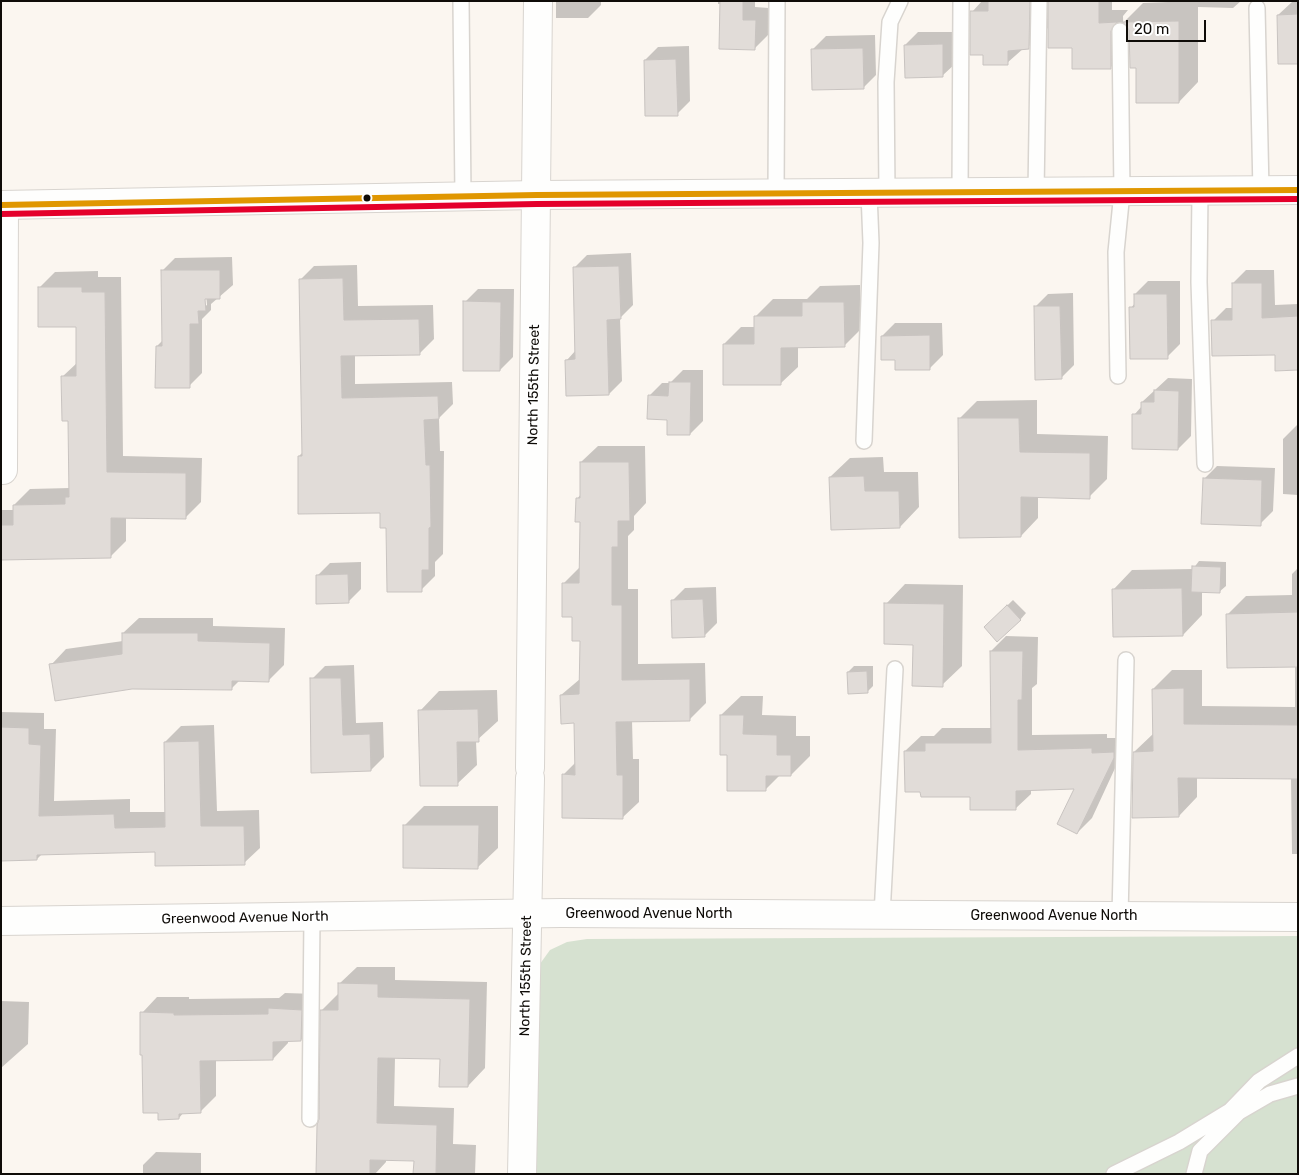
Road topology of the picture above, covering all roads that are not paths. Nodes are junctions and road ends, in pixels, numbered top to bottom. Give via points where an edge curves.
1 (461, 1) edge
2 (538, 1) edge
3 (777, 1) edge
4 (900, 1) edge
5 (961, 1) edge
6 (1039, 1) edge
7 (1257, 8) dead end
8 (1120, 31) dead end
9 (1298, 190) edge
10 (1200, 191) junction
11 (1261, 191) junction
12 (960, 192) junction
13 (1036, 192) junction
14 (1122, 192) junction
15 (878, 193) junction
16 (776, 194) junction
17 (537, 195) junction
18 (463, 197) junction
19 (3, 205) edge
20 (1118, 376) dead end
21 (864, 440) dead end
22 (1205, 464) dead end
23 (3, 470) dead end
24 (1126, 660) dead end
25 (895, 669) dead end
26 (528, 914) junction
27 (882, 915) junction
28 (1120, 916) junction
29 (312, 917) junction
30 (1298, 918) edge
31 (1, 921) edge
32 (1298, 1056) edge
33 (1298, 1086) edge
34 (310, 1119) dead end
35 (522, 1174) edge
36 (1114, 1174) edge
37 (1194, 1174) edge

1 - 18 lane
2 - 17 street, North 155th Street
3 - 16 lane
4 - 15 lane via 890,22
5 - 12 lane
6 - 13 lane
7 - 11 lane
8 - 14 lane
9 - 11 street
10 - 11 street
10 - 14 street
10 - 22 lane via 1200,385
12 - 13 street
12 - 15 street
13 - 14 street
14 - 20 lane via 1116,252
15 - 16 street
15 - 21 lane via 871,243
16 - 17 street
17 - 18 street
17 - 26 street, North 155th Street
18 - 19 street
19 - 23 street
24 - 28 lane
25 - 27 lane
26 - 27 street, Greenwood Avenue North
26 - 29 street, Greenwood Avenue North
26 - 35 street, North 155th Street
27 - 28 street, Greenwood Avenue North
28 - 30 street, Greenwood Avenue North
29 - 31 street, Greenwood Avenue North
29 - 34 lane
32 - 36 lane via 1259,1082 1230,1111 1179,1142
33 - 37 lane via 1270,1094 1239,1112 1200,1151

